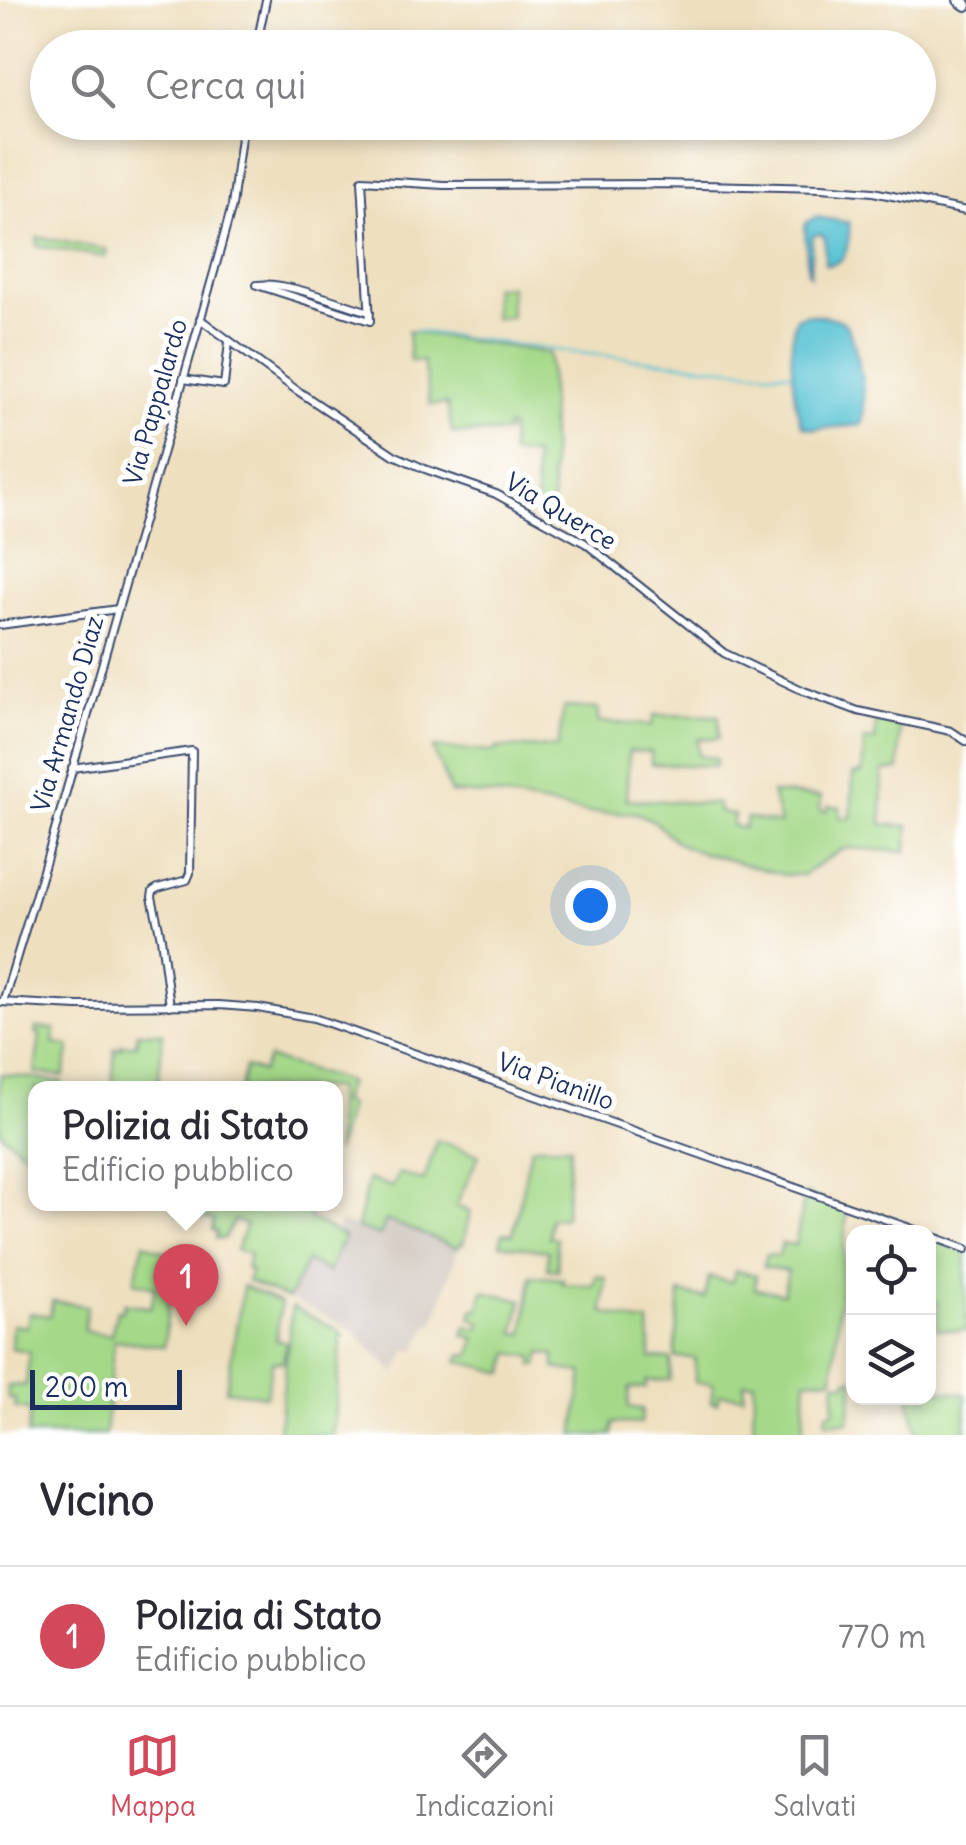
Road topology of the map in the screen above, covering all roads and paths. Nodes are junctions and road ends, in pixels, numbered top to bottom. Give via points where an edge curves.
1 (266, 0) edge
2 (959, 0) edge
3 (966, 5) edge
4 (260, 30) edge
5 (241, 140) edge
6 (966, 210) edge
7 (370, 316) junction
8 (200, 320) junction
9 (230, 341) junction
10 (184, 378) junction
11 (118, 609) junction
12 (0, 626) edge
13 (965, 740) edge
14 (72, 768) junction
15 (1, 1002) edge
16 (170, 1006) junction
17 (901, 1225) edge
18 (936, 1238) edge
19 (966, 1248) edge

1 - 4 street
2 - 3 highway
5 - 8 street, Via Pappalardo via 232,206
6 - 7 street via 821,188 362,180
7 - 7 street via 288,288 257,286
8 - 9 street, Via Querce
8 - 10 street, Via Pappalardo
9 - 10 street via 224,385
9 - 13 street, Via Querce via 394,455 496,494 585,543 724,653 858,711 951,731
10 - 11 street, Via Pappalardo
11 - 12 street
11 - 14 street, Via Armando Diaz
14 - 15 street, Via Armando Diaz
14 - 16 street via 192,752 190,873 152,897
15 - 16 street, Via Pianillo
16 - 17 street, Via Pianillo via 258,1008 314,1018
18 - 19 street

